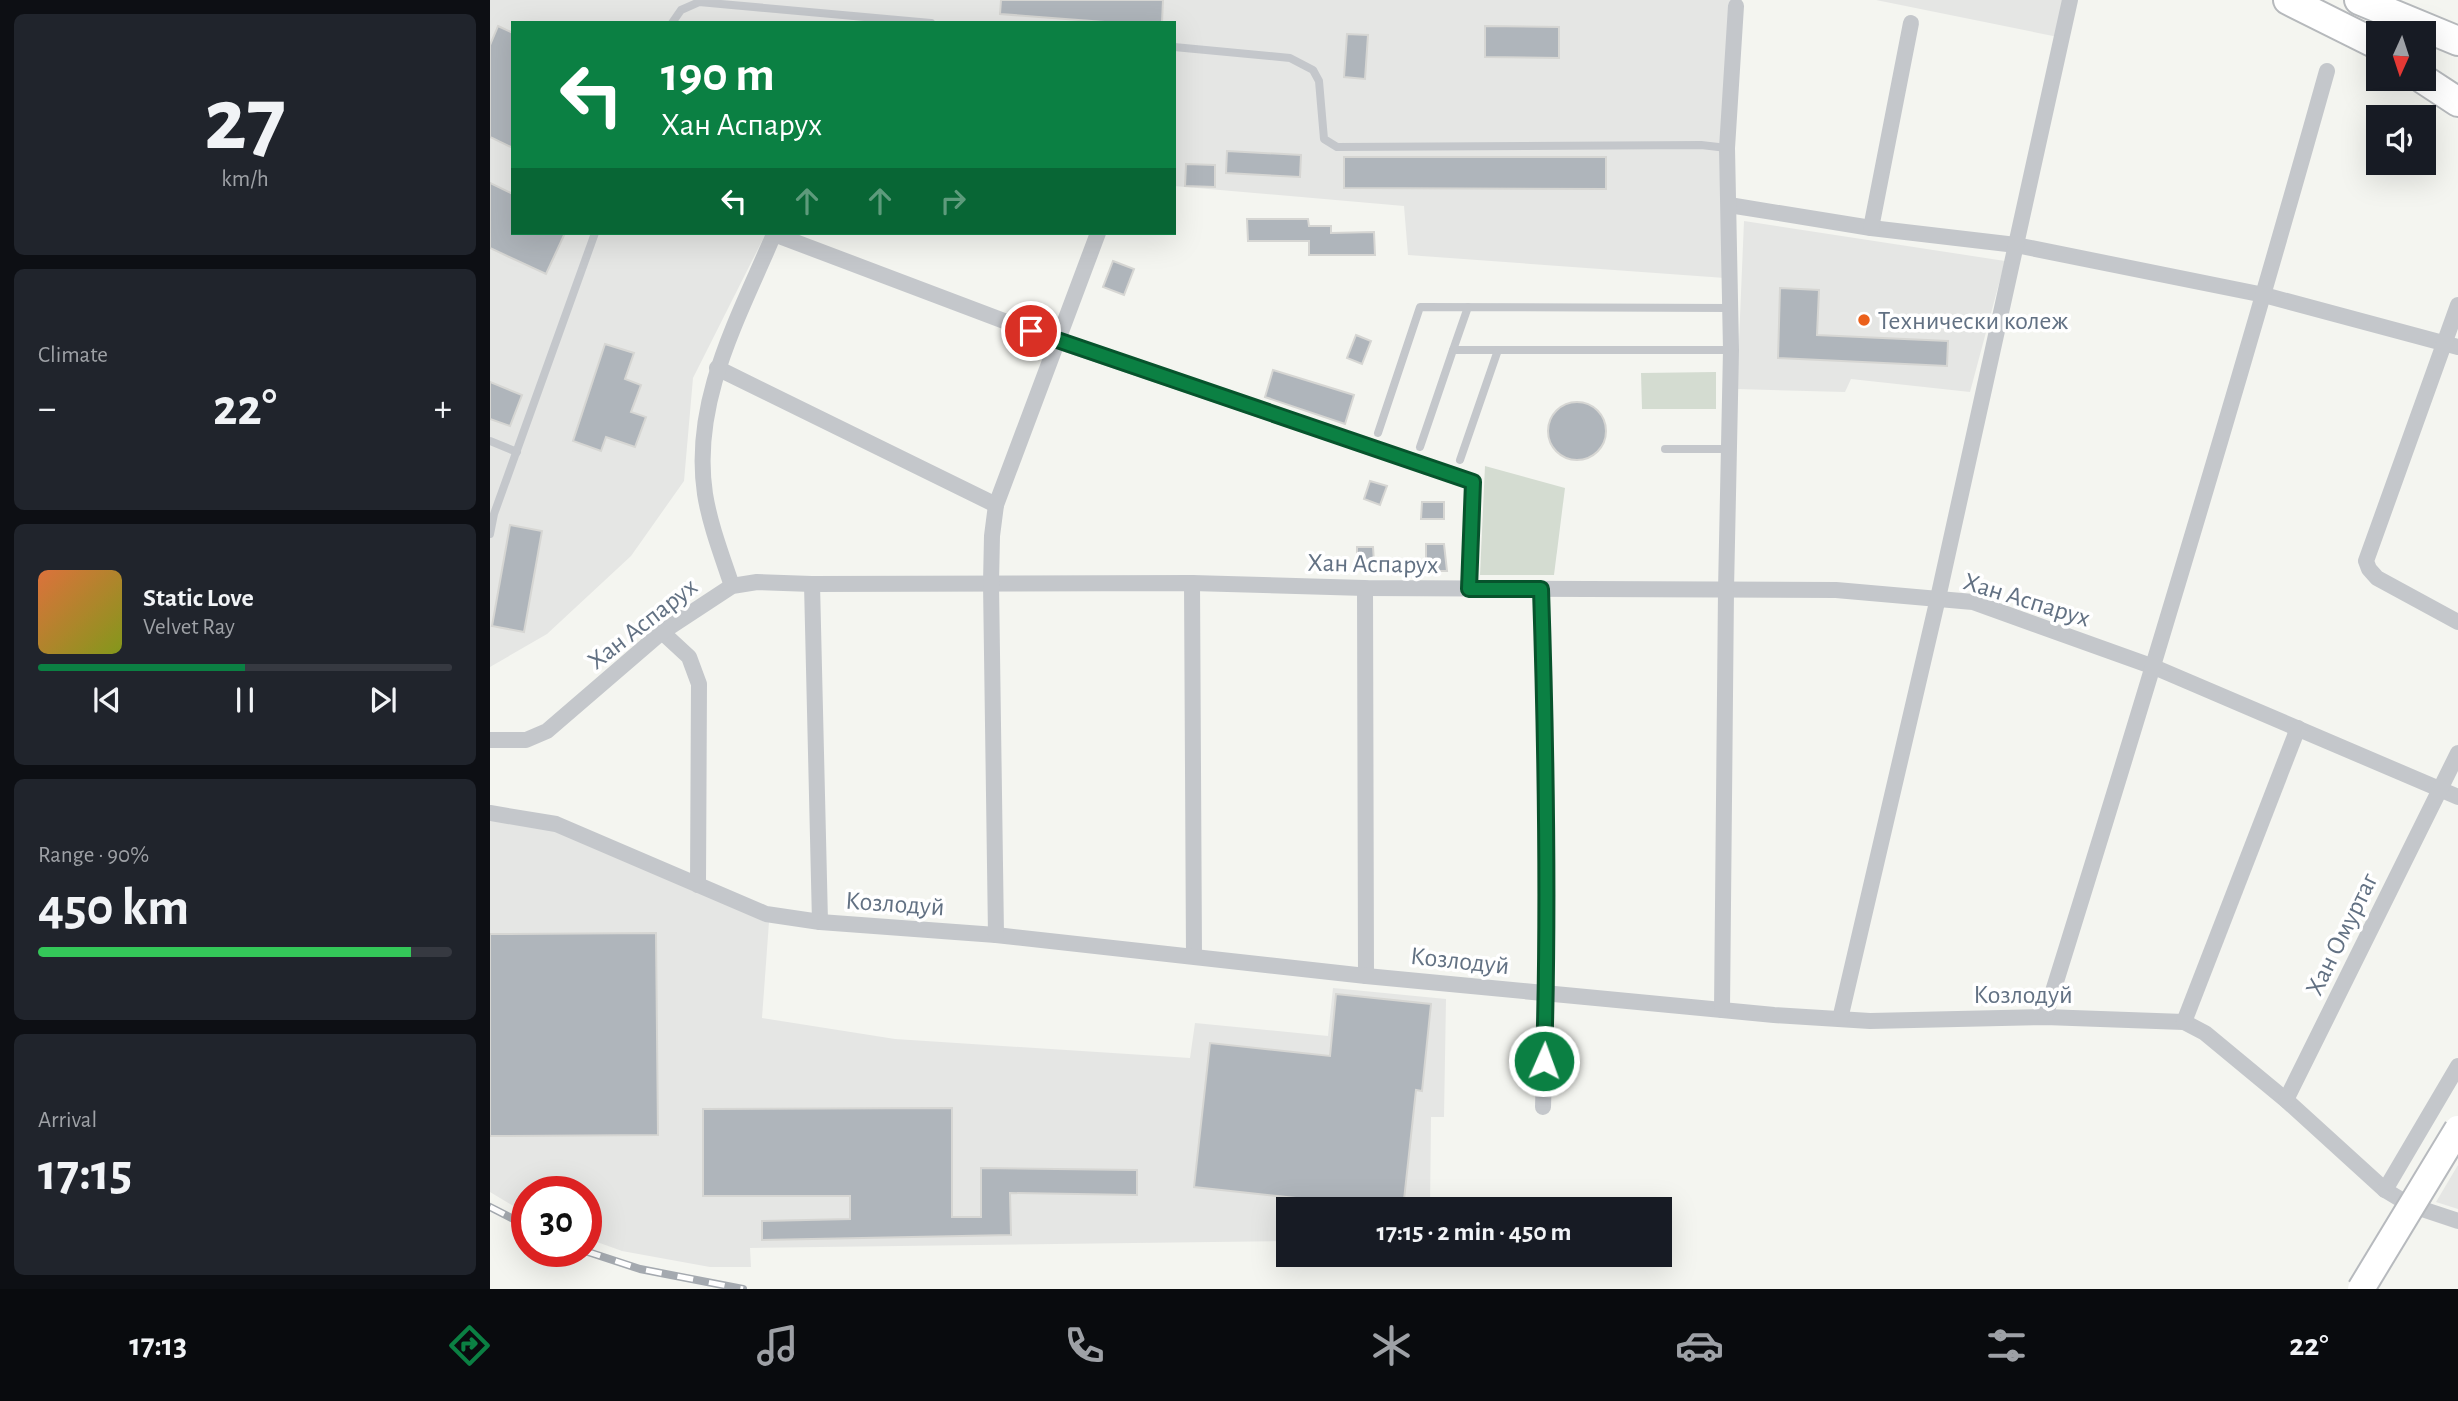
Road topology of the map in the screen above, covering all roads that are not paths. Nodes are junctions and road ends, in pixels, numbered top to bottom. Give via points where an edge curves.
1 (2070, 0) edge
2 (2288, 0) edge
3 (2341, 0) edge
4 (2359, 0) edge
5 (1736, 6) dead end
6 (673, 21) edge
7 (909, 21) edge
8 (2381, 21) edge
9 (1911, 23) dead end
10 (2366, 40) edge
11 (2458, 41) edge
12 (1176, 47) edge
13 (2436, 50) edge
14 (2458, 62) edge
15 (2327, 71) dead end
16 (2436, 76) edge
17 (2436, 88) edge
18 (2458, 88) edge
19 (2458, 102) edge
20 (1727, 148) junction
21 (1729, 205) junction
22 (1871, 228) junction
23 (594, 235) edge
24 (774, 235) edge
25 (777, 235) edge
26 (1097, 235) edge
27 (2016, 245) junction
28 (2264, 295) junction
29 (2458, 305) edge
30 (1468, 307) junction
31 (1730, 308) junction
32 (1057, 341) junction
33 (2452, 345) edge
34 (1453, 350) junction
35 (1498, 350) junction
36 (1731, 350) junction
37 (717, 368) junction
38 (1378, 433) dead end
39 (490, 441) edge
40 (1420, 447) dead end
41 (1665, 449) dead end
42 (1729, 449) junction
43 (517, 452) junction
44 (1460, 460) dead end
45 (996, 506) junction
46 (490, 534) edge
47 (991, 583) junction
48 (1192, 583) junction
49 (812, 584) junction
50 (732, 586) junction
51 (1365, 588) junction
52 (1469, 589) junction
53 (1541, 589) junction
54 (1726, 590) junction
55 (1938, 598) junction
56 (2458, 622) edge
57 (662, 632) junction
58 (2154, 667) junction
59 (2298, 729) junction
60 (490, 740) edge
61 (2458, 753) edge
62 (2440, 789) junction
63 (2458, 797) edge
64 (490, 813) edge
65 (698, 885) junction
66 (820, 922) junction
67 (996, 935) junction
68 (1194, 956) junction
69 (1366, 976) junction
70 (1547, 994) junction
71 (1721, 1010) junction
72 (2045, 1017) junction
73 (1840, 1019) junction
74 (2184, 1022) junction
75 (2458, 1066) edge
76 (2286, 1100) junction
77 (1543, 1107) dead end
78 (2458, 1129) edge
79 (2385, 1190) junction
80 (2458, 1221) edge
81 (2361, 1289) edge

1 - 27 street
2 - 10 highway
3 - 8 highway
4 - 11 highway
5 - 20 street
6 - 7 lane via 681,10 699,2
9 - 22 street
12 - 20 lane via 1290,58 1313,70 1320,81 1324,139 1337,147
13 - 14 highway
15 - 28 street
16 - 18 highway
17 - 19 highway
20 - 21 street
21 - 22 street
21 - 31 street
22 - 27 street
23 - 43 lane
24 - 37 street
25 - 32 street
26 - 32 street
27 - 28 street
27 - 55 street
28 - 33 street
28 - 58 street
29 - 33 street
30 - 31 lane
30 - 34 lane
30 - 38 lane via 1420,307
31 - 36 street
32 - 45 street
32 - 52 street via 1473,482
33 - 56 street via 2366,561 2377,578
34 - 35 lane
34 - 40 lane
35 - 36 lane
35 - 44 lane
36 - 42 street
37 - 45 street
37 - 50 street via 702,459 713,528
39 - 43 lane
41 - 42 lane
42 - 54 street
43 - 46 lane
45 - 47 street
47 - 48 street, Хан Аспарух
47 - 49 street, Хан Аспарух
47 - 67 street
48 - 51 street, Хан Аспарух
48 - 68 street
49 - 50 street, Хан Аспарух
49 - 66 street
50 - 57 street, Хан Аспарух
51 - 52 street, Хан Аспарух
51 - 69 street
52 - 53 street, Хан Аспарух
53 - 54 street, Хан Аспарух
53 - 70 street
54 - 55 street, Хан Аспарух via 1836,590
54 - 71 street
55 - 58 street, Хан Аспарух via 1973,602
55 - 73 street
57 - 60 street, Хан Аспарух via 547,731 526,740
57 - 65 street via 689,657 699,684
58 - 59 street, Хан Аспарух
58 - 72 street
59 - 62 street, Хан Аспарух
59 - 74 street
61 - 62 street, Хан Омуртаг
62 - 63 street, Хан Аспарух
62 - 76 street, Хан Омуртаг
64 - 65 street, Козлодуй via 556,824
65 - 66 street, Козлодуй via 766,914
66 - 67 street, Козлодуй
67 - 68 street, Козлодуй
68 - 69 street, Козлодуй
69 - 70 street, Козлодуй
70 - 71 street, Козлодуй
70 - 77 street
71 - 73 street, Козлодуй
72 - 73 street, Козлодуй
72 - 74 street, Козлодуй
74 - 76 street, Козлодуй via 2205,1033
75 - 79 street
76 - 79 street, Козлодуй
78 - 81 main road, bridge
79 - 80 street, Козлодуй via 2410,1205

